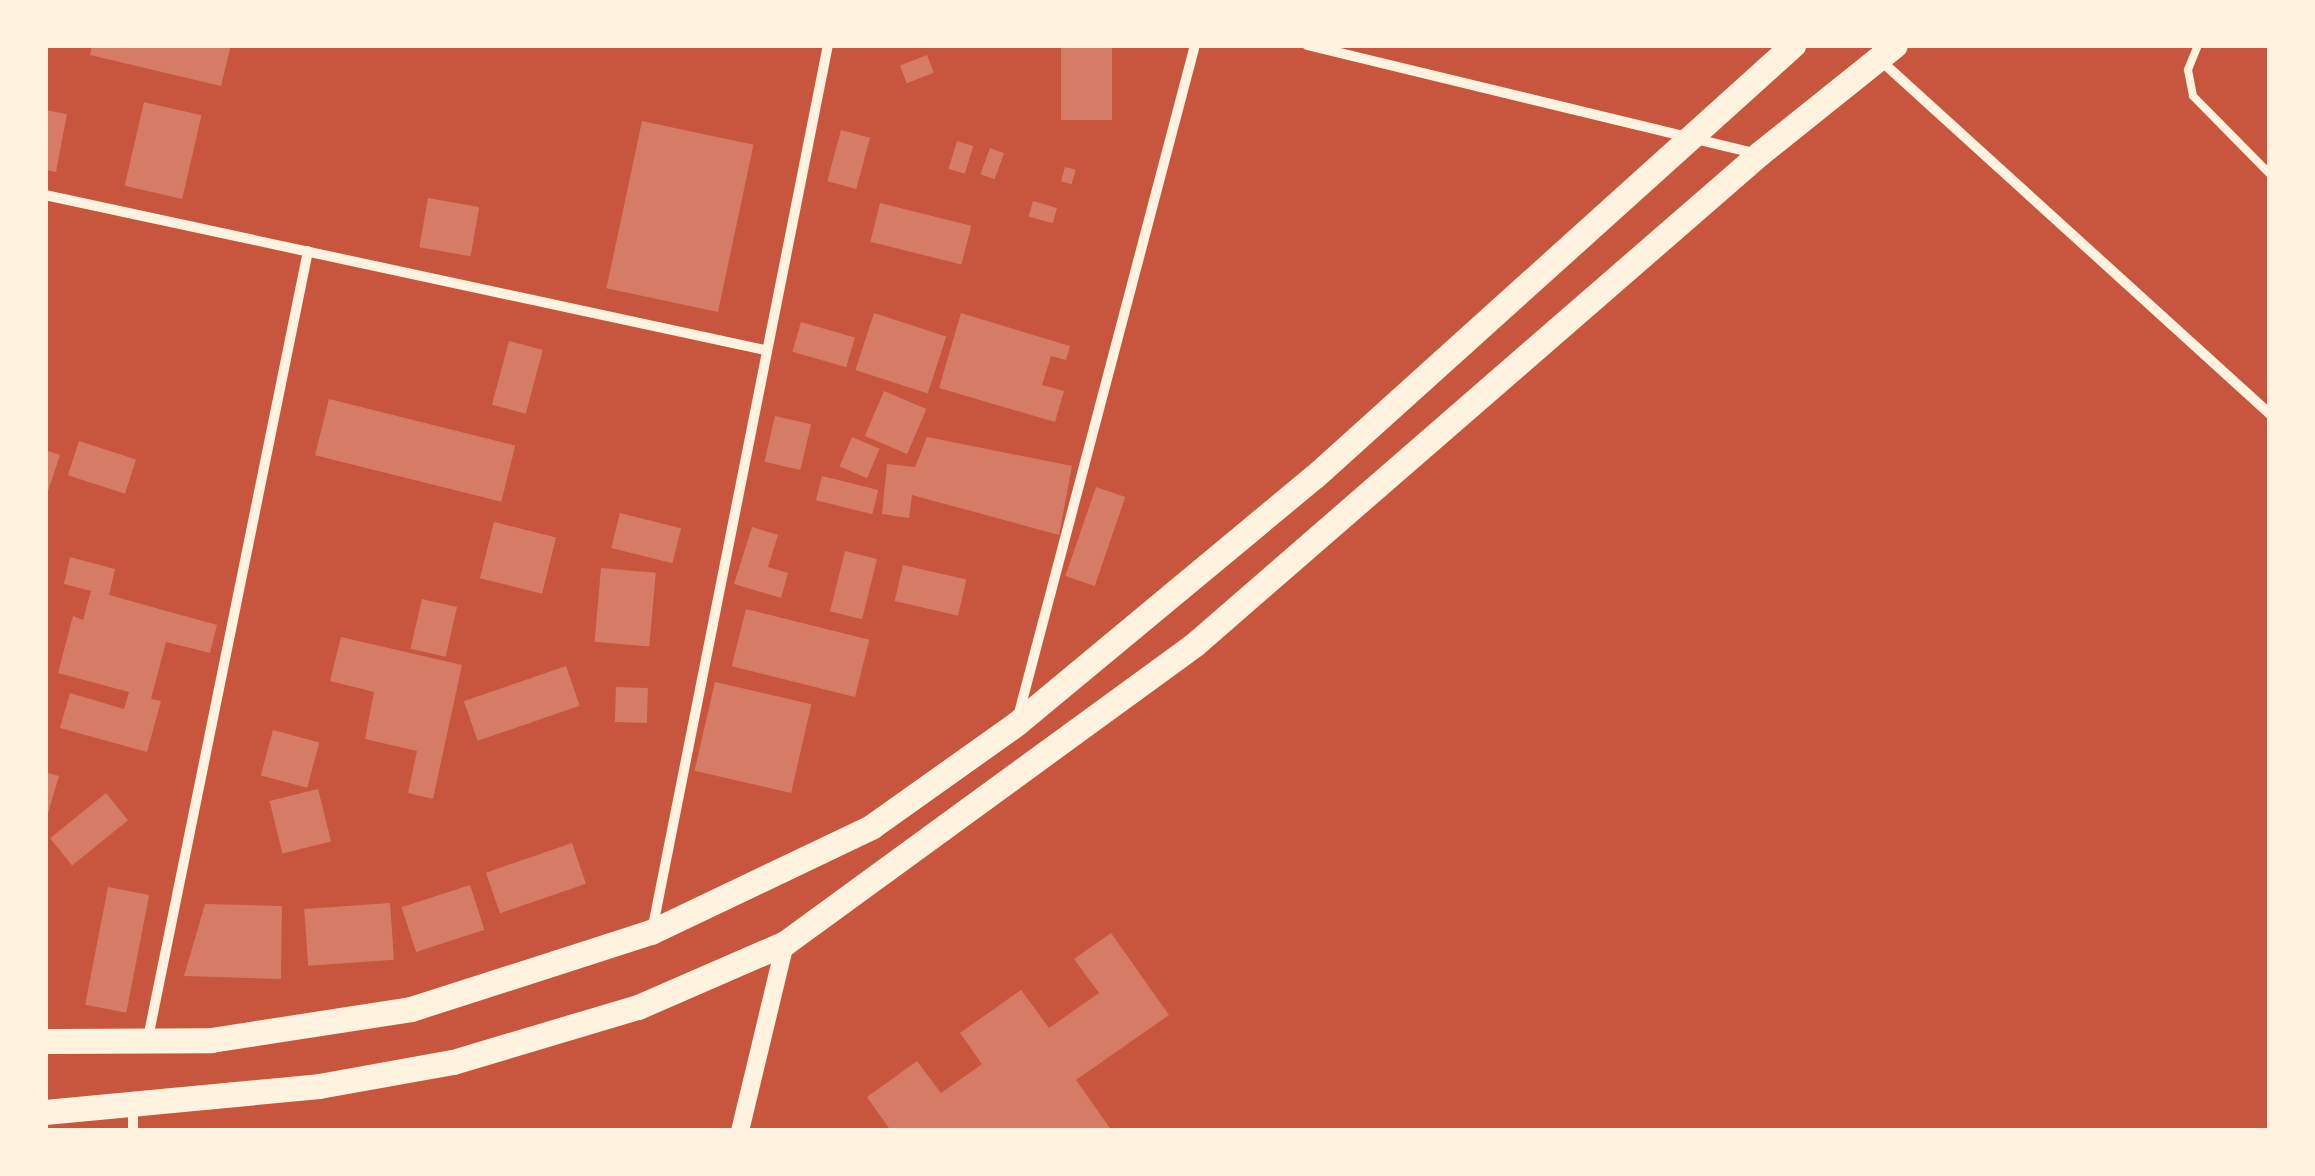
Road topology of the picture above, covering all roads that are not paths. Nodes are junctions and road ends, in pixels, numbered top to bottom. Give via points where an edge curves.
1 (828, 45) edge
2 (1195, 45) edge
3 (1307, 45) edge
4 (1793, 45) edge
5 (2198, 45) edge
6 (1887, 52) edge
7 (1688, 137) junction
8 (1760, 154) junction
9 (2270, 174) edge
10 (45, 194) edge
11 (308, 251) junction
12 (765, 350) junction
13 (2270, 414) edge
14 (1016, 724) junction
15 (651, 932) junction
16 (785, 943) junction
17 (45, 1041) edge
18 (146, 1044) junction
19 (45, 1112) edge
20 (133, 1119) edge
21 (740, 1131) edge

1 - 12 street
2 - 14 street
3 - 7 street
4 - 7 main road
5 - 9 lane via 2188,70 2193,96
6 - 8 main road
6 - 13 street
7 - 8 street
7 - 14 main road via 1315,476
8 - 16 main road via 1195,644
10 - 11 street
11 - 12 street
11 - 18 street
12 - 15 street
14 - 15 main road via 871,827
15 - 18 main road via 412,1009
16 - 20 main road via 638,1007 453,1062
16 - 21 street
17 - 18 main road
19 - 20 main road

